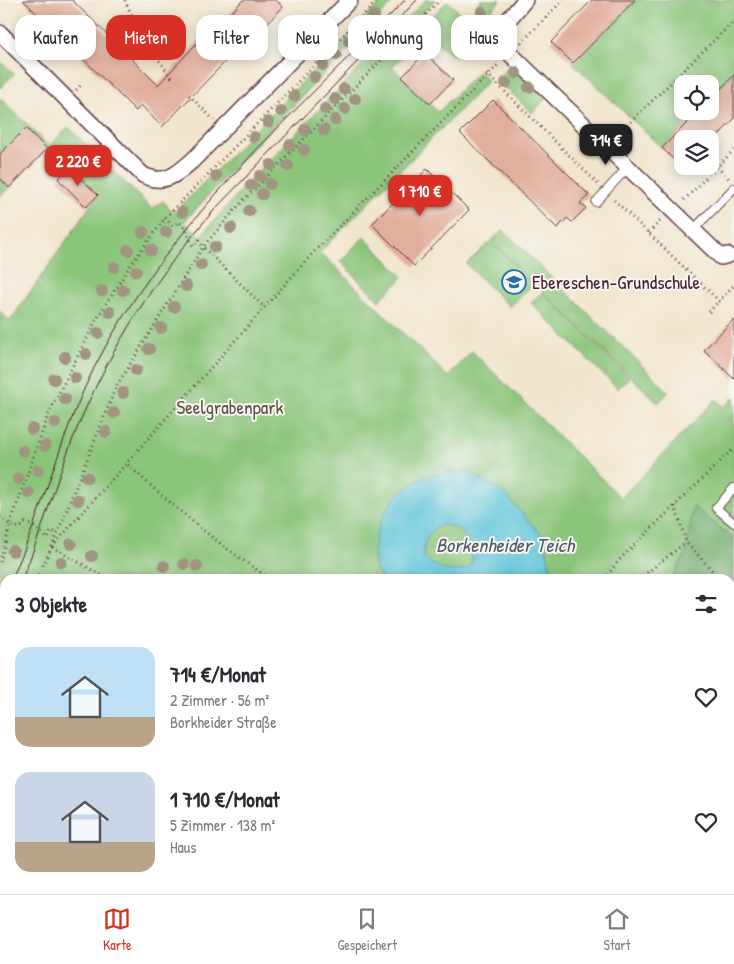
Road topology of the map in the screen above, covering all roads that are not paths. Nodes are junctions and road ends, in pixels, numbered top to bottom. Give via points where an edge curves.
1 (350, 0) edge
2 (525, 0) edge
3 (0, 33) edge
4 (628, 167) junction
5 (734, 188) edge
6 (596, 202) dead end
7 (693, 230) junction
8 (731, 252) edge
9 (734, 488) edge
10 (734, 523) edge

1 - 3 street via 193,160 176,175 162,180 143,175
2 - 4 street via 498,32 497,38
4 - 6 lane
4 - 7 street
5 - 7 lane
7 - 8 street via 721,258
9 - 10 lane via 716,508

